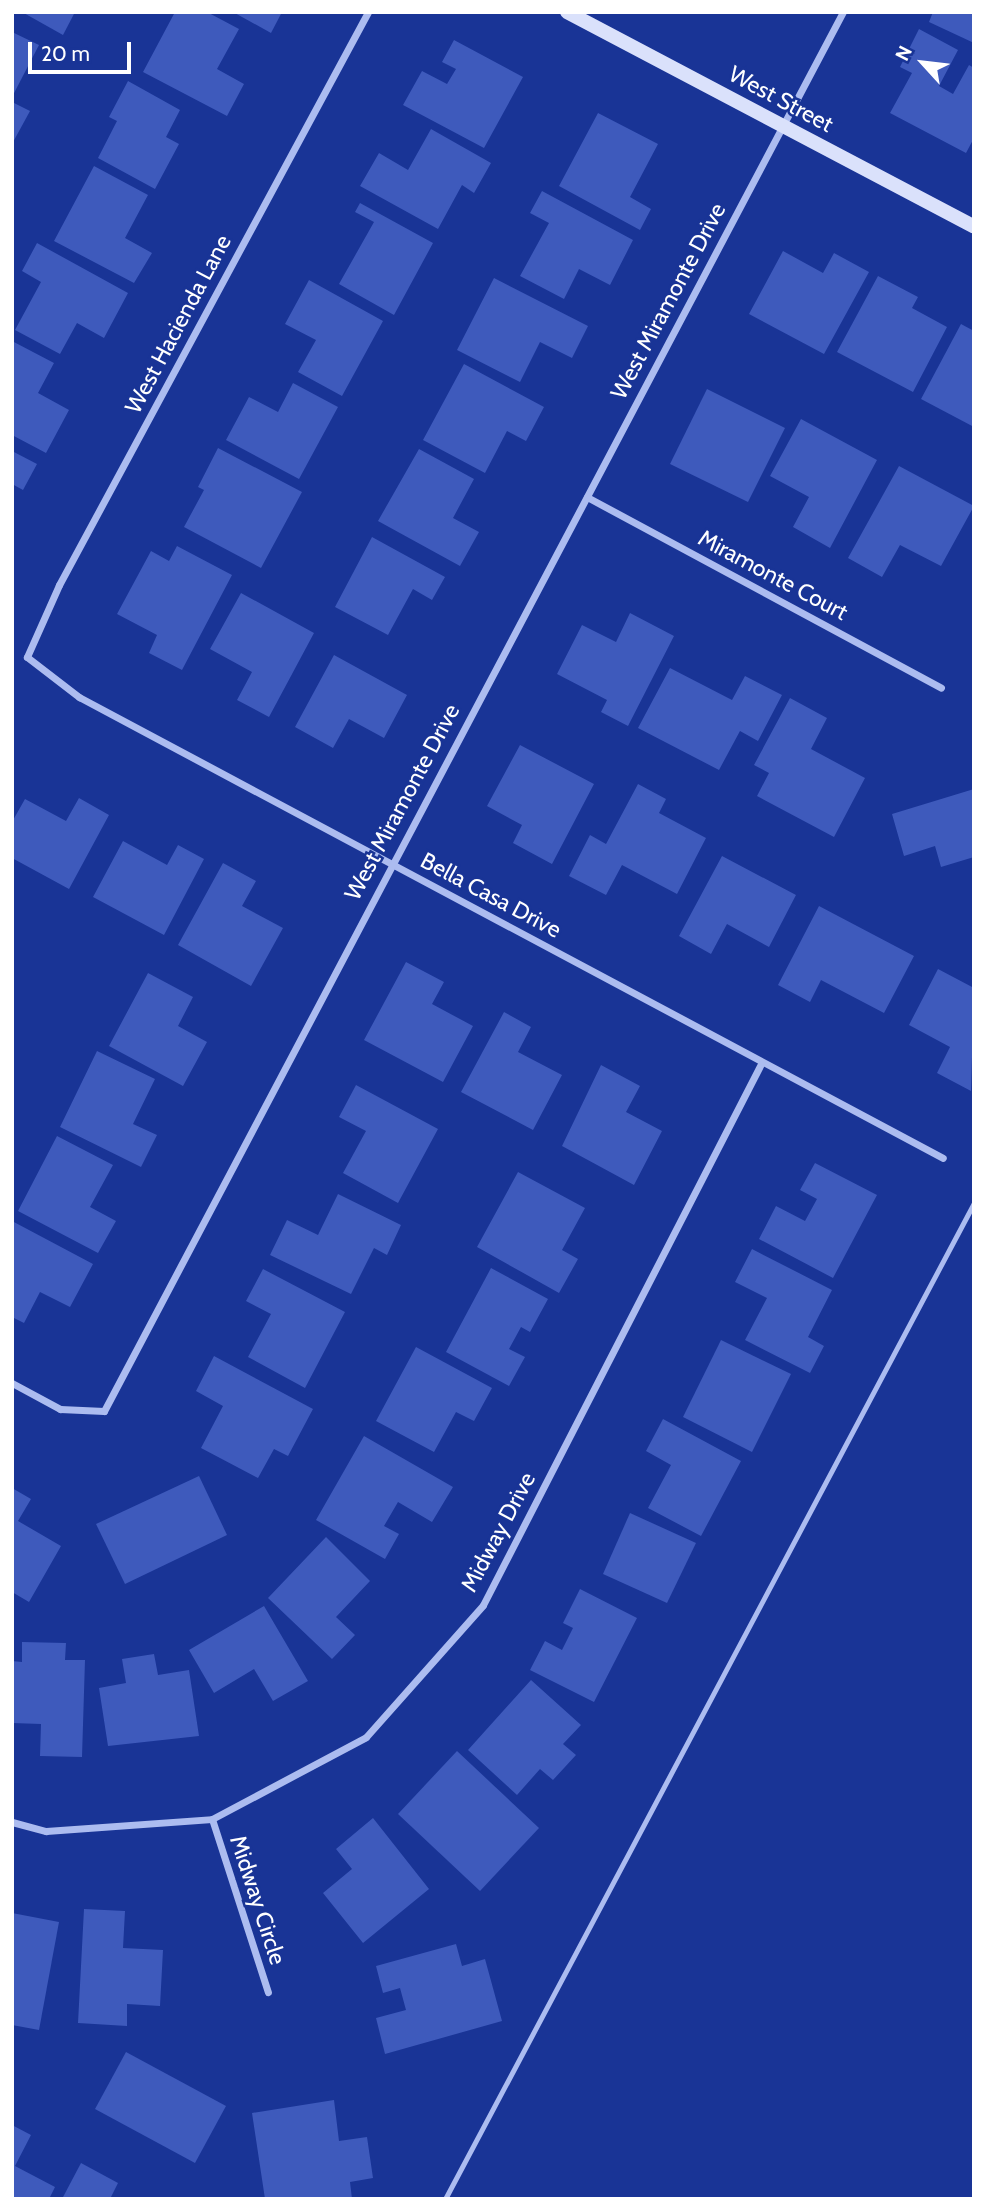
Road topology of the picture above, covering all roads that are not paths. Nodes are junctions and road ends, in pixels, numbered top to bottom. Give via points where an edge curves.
1 (368, 12) edge
2 (568, 12) edge
3 (843, 12) edge
4 (783, 125) junction
5 (974, 227) edge
6 (587, 497) junction
7 (27, 657) joint
8 (941, 688) dead end
9 (391, 863) junction
10 (762, 1062) junction
11 (943, 1158) dead end
12 (974, 1203) edge
13 (12, 1383) edge
14 (212, 1819) junction
15 (12, 1822) edge
16 (268, 1992) dead end
17 (445, 2199) edge

1 - 7 street, West Hacienda Lane via 59,585
2 - 4 street, West Street
3 - 4 street, West Miramonte Drive
4 - 5 street, West Street
4 - 6 street, West Miramonte Drive
6 - 8 street, Miramonte Court
6 - 9 street, West Miramonte Drive
7 - 9 street, Bella Casa Drive via 79,696
9 - 10 street, Bella Casa Drive
9 - 13 street, West Miramonte Drive via 103,1411 60,1409
10 - 11 street, Bella Casa Drive
10 - 14 street, Midway Drive via 483,1605 366,1737
12 - 17 lane
14 - 15 street, Midway Drive via 47,1830
14 - 16 street, Midway Circle

